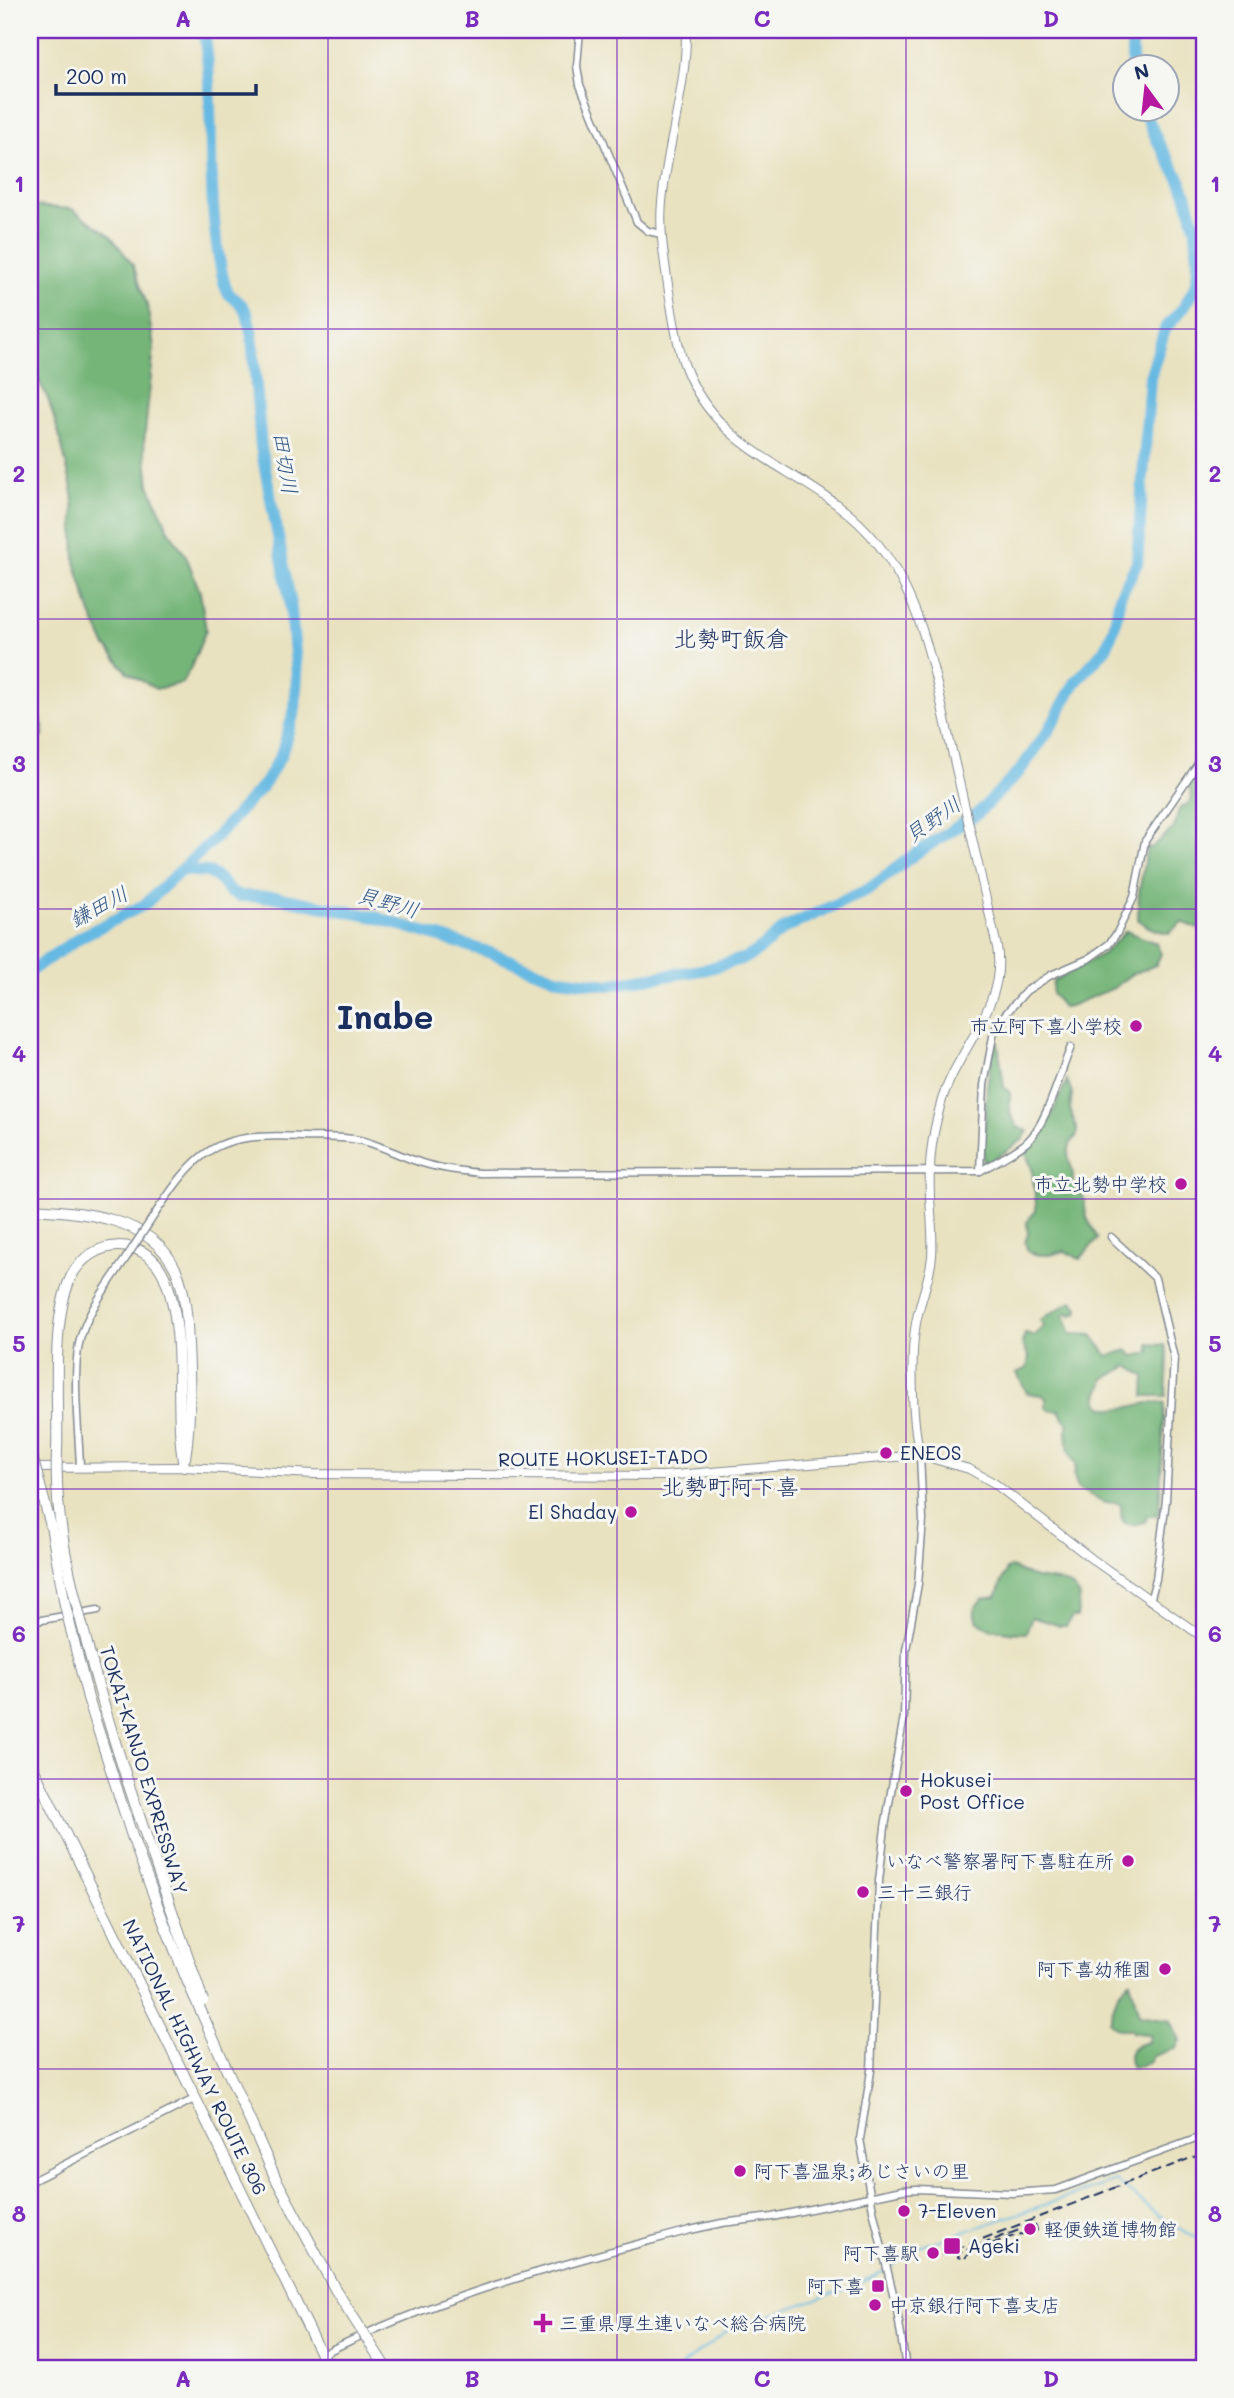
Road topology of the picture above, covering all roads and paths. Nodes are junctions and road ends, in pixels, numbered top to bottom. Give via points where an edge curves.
1 (580, 30) edge
2 (686, 30) edge
3 (662, 234) junction
4 (1204, 755) edge
5 (1071, 1047) dead end
6 (980, 1171) junction
7 (929, 1172) junction
8 (30, 1209) edge
9 (1111, 1237) dead end
10 (30, 1452) edge
11 (919, 1455) junction
12 (80, 1467) junction
13 (184, 1467) junction
14 (30, 1468) edge
15 (1150, 1601) junction
16 (99, 1610) dead end
17 (30, 1622) edge
18 (1204, 1638) edge
19 (30, 1762) edge
20 (222, 2058) junction
21 (196, 2098) junction
22 (1204, 2136) edge
23 (30, 2182) edge
24 (871, 2196) junction
25 (321, 2355) junction
26 (328, 2368) edge
27 (386, 2368) edge
28 (906, 2368) edge

1 - 3 street via 580,85 636,222
2 - 3 main road via 684,72 662,203
3 - 7 main road via 678,344 702,399 738,440 828,496 853,517 901,578 924,630 997,947 998,978 989,1010 947,1088
4 - 6 street via 1145,841 1134,897 1109,944 1026,991 994,1031 984,1085
5 - 6 street via 1034,1134
6 - 7 street
7 - 11 main road via 932,1258 916,1323 913,1363
7 - 12 street, bridge via 480,1173 445,1170 362,1141 256,1136 222,1144 180,1177 98,1301 81,1336 77,1354
8 - 13 highway via 122,1223 148,1236 170,1259 186,1304 190,1377
9 - 15 street via 1154,1278 1174,1358 1166,1500
10 - 20 highway, TOKAI-KANJO EXPRESSWAY, bridge via 103,1747 161,1915
11 - 13 main road, ROUTE HOKUSEI-TADO via 663,1476 313,1474
11 - 15 main road, ROUTE HOKUSEI-TADO via 969,1469 993,1483
11 - 24 street via 923,1520 918,1584 879,1881 871,2071 860,2139
12 - 13 main road, ROUTE HOKUSEI-TADO
12 - 14 main road, ROUTE HOKUSEI-TADO
13 - 20 highway, TOKAI-KANJO EXPRESSWAY, bridge via 169,1289 156,1263 142,1252 120,1245 100,1248 77,1266 62,1310 55,1486 69,1576 102,1701
15 - 18 main road, ROUTE HOKUSEI-TADO
16 - 17 street
19 - 21 highway, NATIONAL HIGHWAY ROUTE 306
20 - 27 highway, TOKAI-KANJO EXPRESSWAY, bridge via 307,2239
21 - 23 street
21 - 25 highway, NATIONAL HIGHWAY ROUTE 306
22 - 24 street via 1056,2190 916,2189
24 - 25 street via 712,2225 565,2264 425,2309
24 - 28 street
25 - 26 highway, NATIONAL HIGHWAY ROUTE 306

